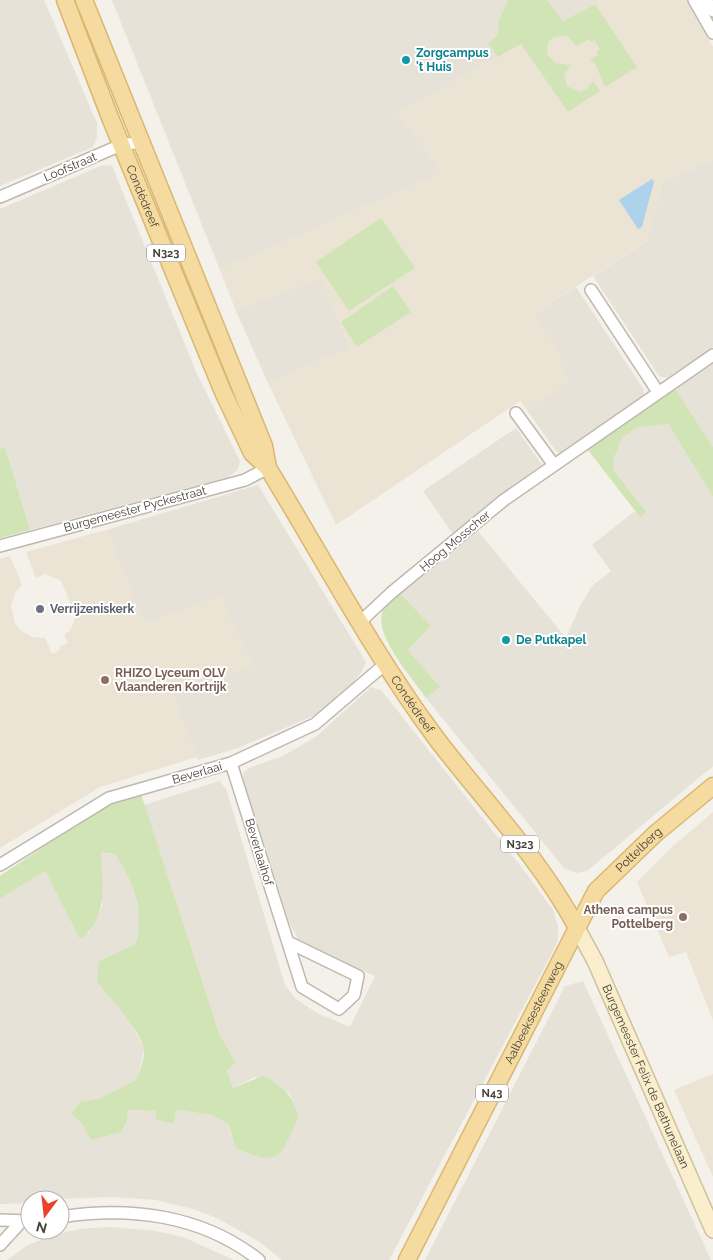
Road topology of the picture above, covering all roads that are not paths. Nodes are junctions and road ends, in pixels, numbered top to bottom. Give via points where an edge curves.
1 (65, 0) edge
2 (84, 0) edge
3 (694, 0) edge
4 (706, 0) edge
5 (713, 11) edge
6 (713, 33) edge
7 (141, 142) junction
8 (121, 145) junction
9 (0, 197) edge
10 (591, 290) dead end
11 (713, 355) edge
12 (658, 392) junction
13 (516, 413) dead end
14 (554, 465) junction
15 (268, 468) junction
16 (0, 546) edge
17 (360, 622) junction
18 (384, 665) junction
19 (231, 762) junction
20 (713, 786) edge
21 (0, 865) edge
22 (576, 926) junction
23 (288, 942) junction
24 (70, 1216) edge
25 (0, 1220) edge
26 (20, 1222) edge
27 (20, 1227) edge
28 (713, 1230) edge
29 (0, 1245) edge
30 (259, 1260) edge
31 (407, 1260) edge

1 - 8 main road, Condédreef / N323
2 - 7 main road, Condédreef / N323
3 - 6 street
4 - 5 street
7 - 8 street, Loofstraat
7 - 15 main road, Condédreef / N323 via 264,446
8 - 9 street, Loofstraat
8 - 15 main road, Condédreef / N323 via 222,392 252,453
10 - 12 street
11 - 12 street, Hoog Mosscher
12 - 14 street, Hoog Mosscher
13 - 14 street
14 - 17 street, Hoog Mosscher via 504,500
15 - 16 street, Burgemeester Pyckestraat via 245,480
15 - 17 main road, Condédreef / N323
17 - 18 main road, Condédreef / N323
18 - 19 street, Beverlaai via 315,724
18 - 22 main road, Condédreef / N323 via 559,894
19 - 21 street, Beverlaai via 109,798
19 - 23 street, Beverlaaihof
20 - 22 main road, Pottelberg / N43 via 655,834 596,891
22 - 28 street, Burgemeester Felix de Bethunelaan via 595,961
22 - 31 main road, Aalbeeksesteenweg / N43
23 - 23 street, Beverlaaihof via 302,987 339,1009 354,995 358,976
24 - 30 street via 121,1212 166,1217 210,1231
25 - 26 street
27 - 29 street

